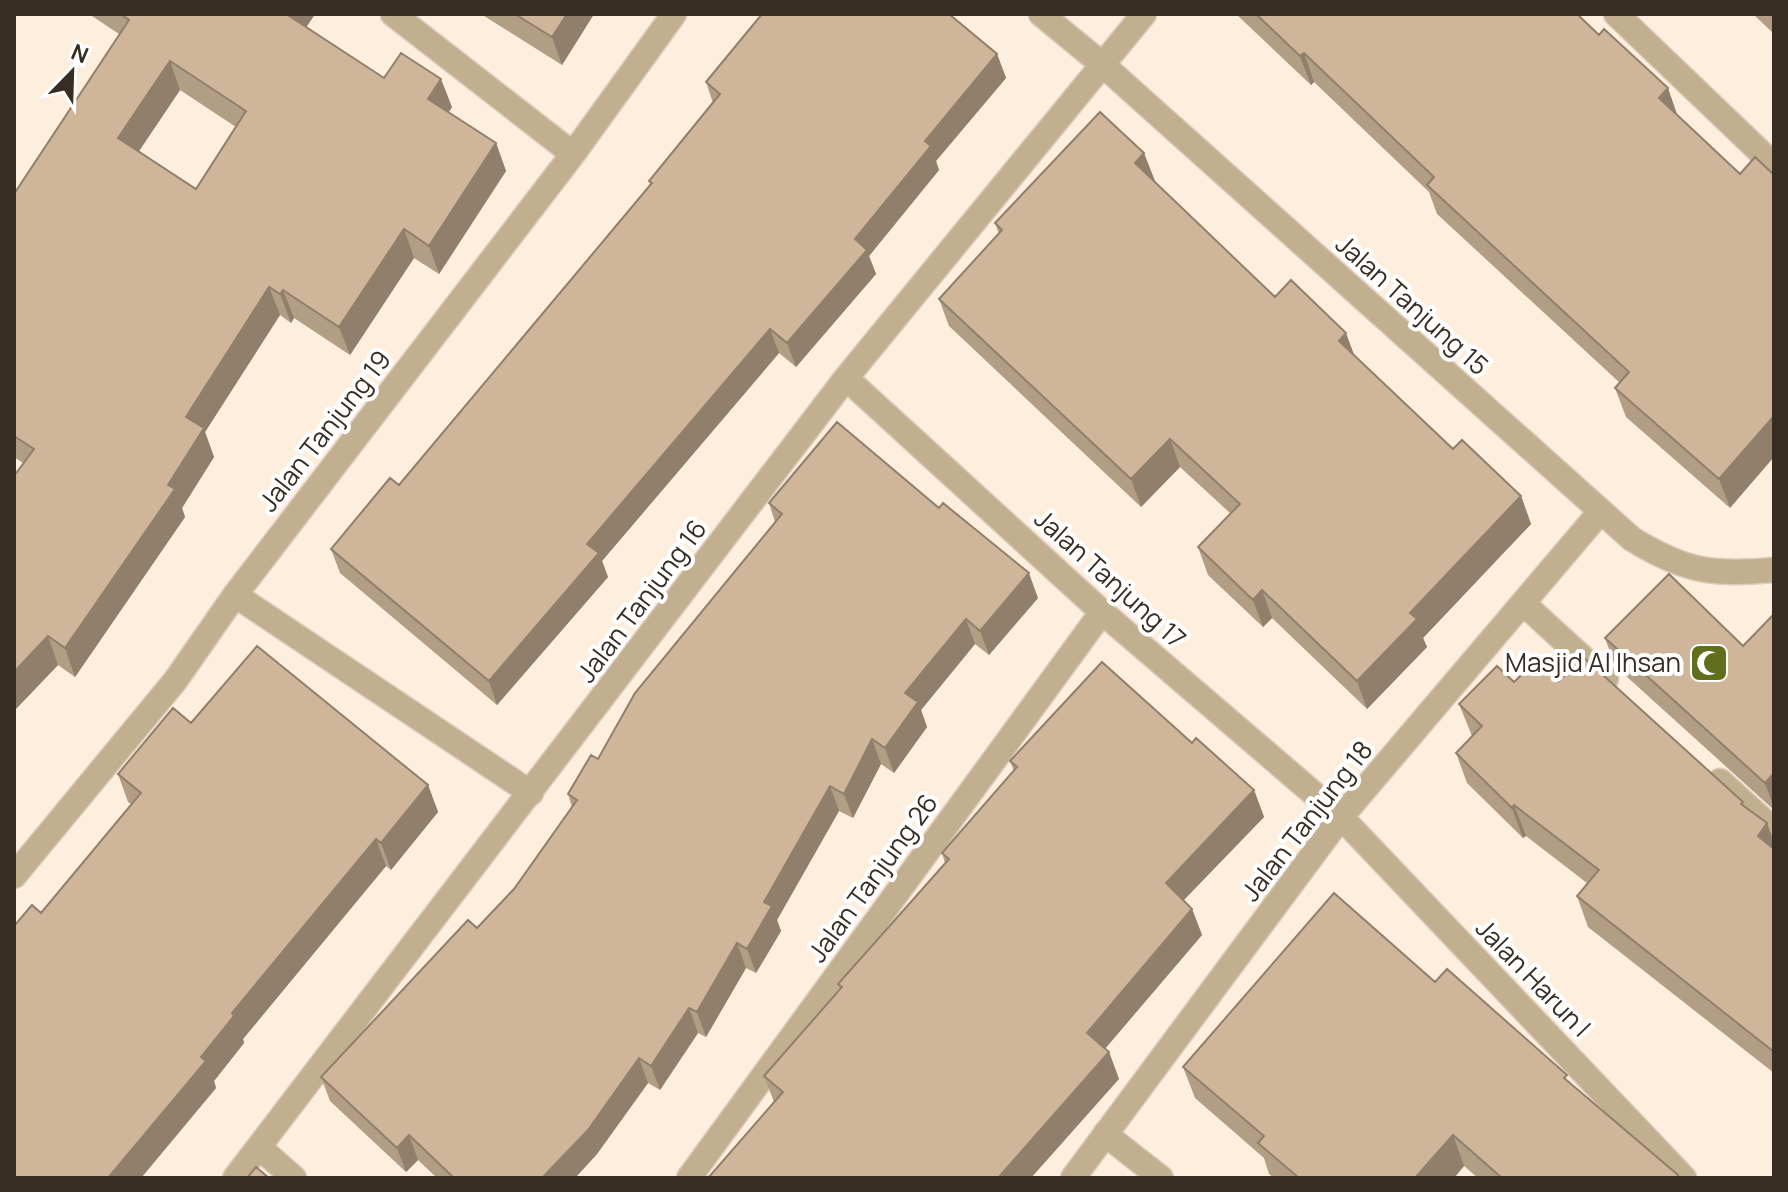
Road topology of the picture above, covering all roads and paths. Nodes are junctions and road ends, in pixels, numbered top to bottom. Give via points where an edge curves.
1 (393, 14) edge
2 (674, 14) edge
3 (1041, 14) edge
4 (1144, 14) edge
5 (1616, 14) edge
6 (1103, 65) junction
7 (573, 154) junction
8 (1774, 165) edge
9 (846, 378) junction
10 (1601, 511) junction
11 (1774, 570) edge
12 (235, 595) junction
13 (1525, 605) junction
14 (1102, 612) junction
15 (1620, 691) edge
16 (1703, 766) edge
17 (531, 793) junction
18 (1341, 817) junction
19 (1774, 830) edge
20 (14, 876) edge
21 (1105, 1134) junction
22 (260, 1148) junction
23 (235, 1178) edge
24 (294, 1178) edge
25 (689, 1178) edge
26 (1073, 1178) edge
27 (1161, 1178) edge
28 (1684, 1178) edge

1 - 7 street
2 - 7 street, Jalan Tanjung 19
3 - 6 street, Jalan Tanjung 15
4 - 6 street, Jalan Tanjung 16
5 - 8 street
6 - 9 street, Jalan Tanjung 16
6 - 10 street, Jalan Tanjung 15
7 - 12 street, Jalan Tanjung 19
9 - 14 street, Jalan Tanjung 17
9 - 17 street, Jalan Tanjung 16
10 - 11 street, Jalan Tanjung 15 via 1668,561 1712,573
10 - 13 street, Jalan Tanjung 18
12 - 17 street
12 - 20 street, Jalan Tanjung 19 via 175,681
13 - 15 street
13 - 18 street, Jalan Tanjung 18
14 - 18 street, Jalan Tanjung 17
14 - 25 street, Jalan Tanjung 26
16 - 19 street
17 - 22 street, Jalan Tanjung 16
18 - 21 street, Jalan Tanjung 18
18 - 28 street, Jalan Harun I
21 - 26 street, Jalan Tanjung 18
21 - 27 street
22 - 23 street, Jalan Tanjung 16
22 - 24 street

